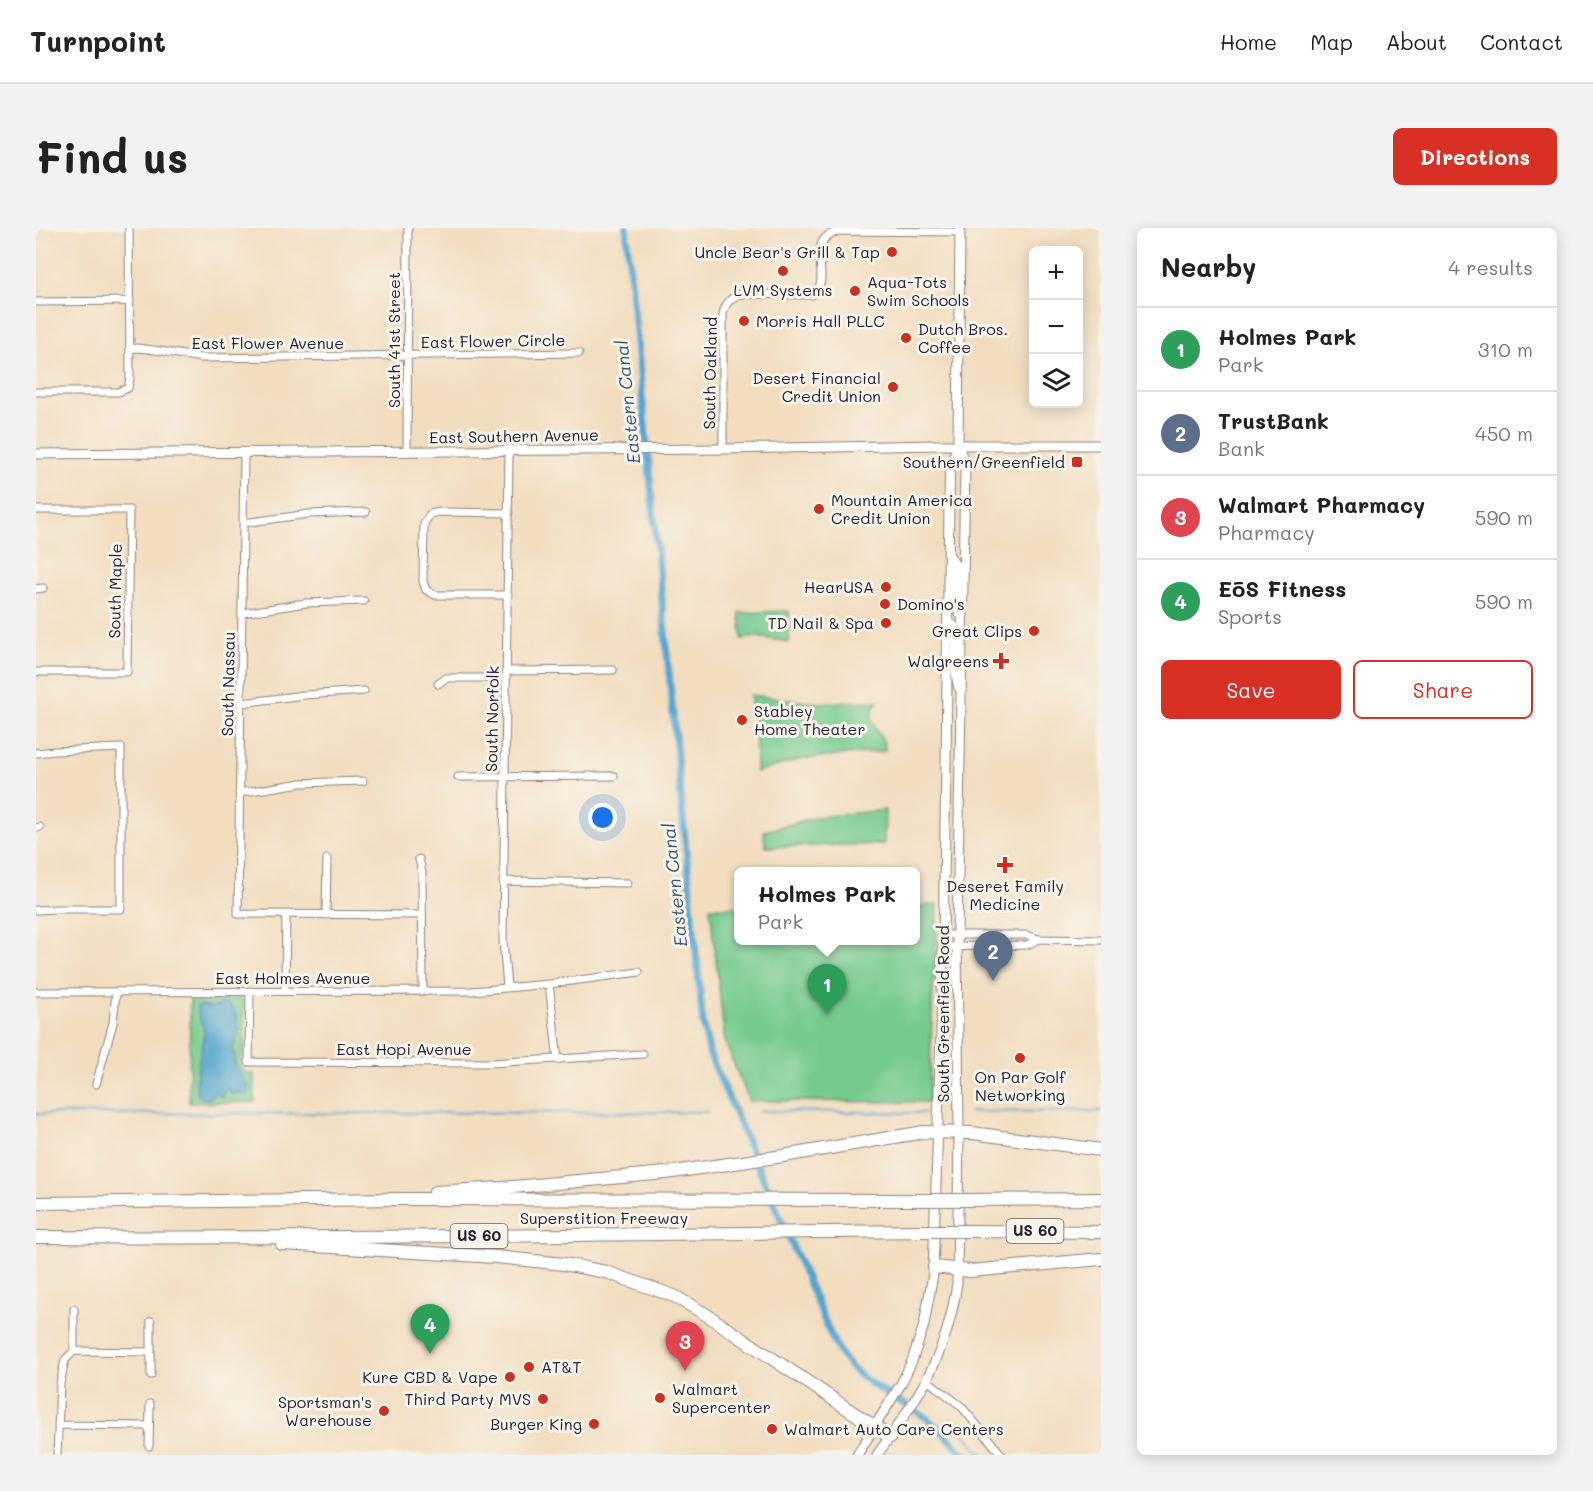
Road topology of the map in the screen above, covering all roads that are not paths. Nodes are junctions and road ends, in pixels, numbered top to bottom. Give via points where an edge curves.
1 (129, 228) edge
2 (408, 228) edge
3 (960, 230) edge
4 (130, 301) junction
5 (36, 302) edge
6 (130, 348) junction
7 (579, 353) dead end
8 (407, 356) junction
9 (36, 392) edge
10 (958, 445) junction
11 (1101, 446) edge
12 (723, 449) junction
13 (509, 450) junction
14 (407, 452) junction
15 (244, 453) junction
16 (36, 454) edge
17 (36, 510) edge
18 (366, 512) dead end
19 (509, 513) junction
20 (243, 523) junction
21 (948, 554) junction
22 (507, 595) junction
23 (364, 601) dead end
24 (242, 613) junction
25 (963, 615) junction
26 (948, 623) junction
27 (613, 670) dead end
28 (36, 672) edge
29 (506, 674) junction
30 (438, 684) dead end
31 (364, 691) dead end
32 (962, 696) junction
33 (241, 703) junction
34 (36, 753) edge
35 (614, 776) dead end
36 (458, 777) dead end
37 (505, 777) junction
38 (363, 781) dead end
39 (239, 793) junction
40 (327, 859) dead end
41 (419, 859) dead end
42 (503, 881) junction
43 (628, 883) dead end
44 (36, 910) edge
45 (286, 914) junction
46 (326, 915) junction
47 (422, 915) junction
48 (943, 935) junction
49 (957, 935) junction
50 (1039, 939) junction
51 (1101, 940) edge
52 (942, 946) junction
53 (957, 946) junction
54 (639, 972) dead end
55 (549, 984) junction
56 (507, 987) junction
57 (250, 991) junction
58 (285, 991) junction
59 (423, 991) junction
60 (36, 992) edge
61 (116, 992) junction
62 (643, 1054) dead end
63 (558, 1060) junction
64 (96, 1083) dead end
65 (937, 1132) junction
66 (959, 1133) junction
67 (1101, 1150) edge
68 (402, 1199) junction
69 (1101, 1199) edge
70 (36, 1203) edge
71 (1101, 1232) edge
72 (36, 1237) edge
73 (189, 1238) junction
74 (1101, 1259) edge
75 (934, 1268) junction
76 (957, 1270) junction
77 (74, 1309) dead end
78 (151, 1321) dead end
79 (74, 1351) junction
80 (151, 1352) junction
81 (151, 1375) dead end
82 (927, 1380) junction
83 (150, 1404) dead end
84 (58, 1425) junction
85 (150, 1426) junction
86 (875, 1427) junction
87 (890, 1437) junction
88 (149, 1446) dead end
89 (57, 1455) edge
90 (858, 1455) edge
91 (876, 1455) edge
92 (1002, 1455) edge

1 - 4 street
2 - 8 street, South 41st Street
3 - 10 main road, South Greenfield Road
3 - 12 street, South Oakland via 831,232 820,246 820,285 812,295 740,294 730,300 723,313
4 - 5 street
4 - 6 street
6 - 8 street, East Flower Avenue via 202,358
6 - 9 street via 130,381 125,390
7 - 8 street, East Flower Circle
8 - 14 street, South 41st Street
10 - 11 main road, East Southern Avenue
10 - 12 main road, East Southern Avenue
10 - 21 main road, South Greenfield Road via 950,466
10 - 25 main road, South Greenfield Road via 965,465
12 - 13 main road, East Southern Avenue
13 - 14 main road, East Southern Avenue
13 - 19 street, South Norfolk
14 - 15 main road, East Southern Avenue
15 - 16 main road, East Southern Avenue
15 - 20 street, South Nassau
17 - 28 street, South Maple via 129,510 127,672
18 - 20 street via 309,514
19 - 22 street, South Norfolk
19 - 22 street via 440,512 430,514 424,524 426,590 435,595
20 - 24 street, South Nassau
21 - 25 main road via 955,565 957,608
21 - 26 main road, South Greenfield Road
22 - 29 street, South Norfolk
23 - 24 street via 306,603
24 - 33 street, South Nassau
25 - 32 main road, South Greenfield Road
26 - 32 main road via 955,632 956,678
26 - 48 main road, South Greenfield Road
27 - 29 street
29 - 30 street via 446,678
29 - 37 street, South Norfolk
31 - 33 street
32 - 49 main road, South Greenfield Road
33 - 39 street, South Nassau
34 - 44 street via 121,748 121,909
35 - 37 street
36 - 37 street
37 - 42 street, South Norfolk
38 - 39 street via 301,783
39 - 45 street, South Nassau via 238,914
40 - 46 street
41 - 47 street
42 - 43 street
42 - 56 street, South Norfolk
45 - 46 street
45 - 58 street
46 - 47 street
47 - 59 street
48 - 49 street
48 - 52 main road, South Greenfield Road
49 - 50 street via 1026,935
49 - 53 main road, South Greenfield Road
50 - 51 street
50 - 53 street via 1027,945
52 - 53 street
52 - 65 main road, South Greenfield Road
53 - 66 main road, South Greenfield Road
54 - 55 street, East Holmes Avenue
55 - 56 street, East Holmes Avenue
55 - 63 street
56 - 59 street, East Holmes Avenue
57 - 58 street, East Holmes Avenue
57 - 61 street, East Holmes Avenue
57 - 63 street, East Hopi Avenue via 249,1062
58 - 59 street, East Holmes Avenue
60 - 61 street, East Holmes Avenue
61 - 64 street via 113,1023
62 - 63 street, East Hopi Avenue
65 - 66 highway
65 - 68 highway via 722,1166 580,1182 434,1192
65 - 75 main road, South Greenfield Road
66 - 67 highway
66 - 76 main road, South Greenfield Road
68 - 69 highway, Superstition Freeway / US 60, bridge
68 - 70 highway, Superstition Freeway / US 60
71 - 73 highway, Superstition Freeway / US 60, bridge
72 - 73 highway
73 - 86 highway via 496,1257 606,1272 683,1301
74 - 76 highway
75 - 76 highway
75 - 86 main road, South Greenfield Road via 916,1352
76 - 82 main road, South Greenfield Road via 946,1337
77 - 79 street
78 - 80 street
79 - 80 street
79 - 84 street via 65,1359
80 - 81 street
82 - 87 main road, South Greenfield Road
82 - 92 street via 961,1406
83 - 85 street
84 - 85 street
84 - 89 street
85 - 88 street
86 - 87 highway
86 - 90 main road, South Greenfield Road
87 - 91 main road, South Greenfield Road

